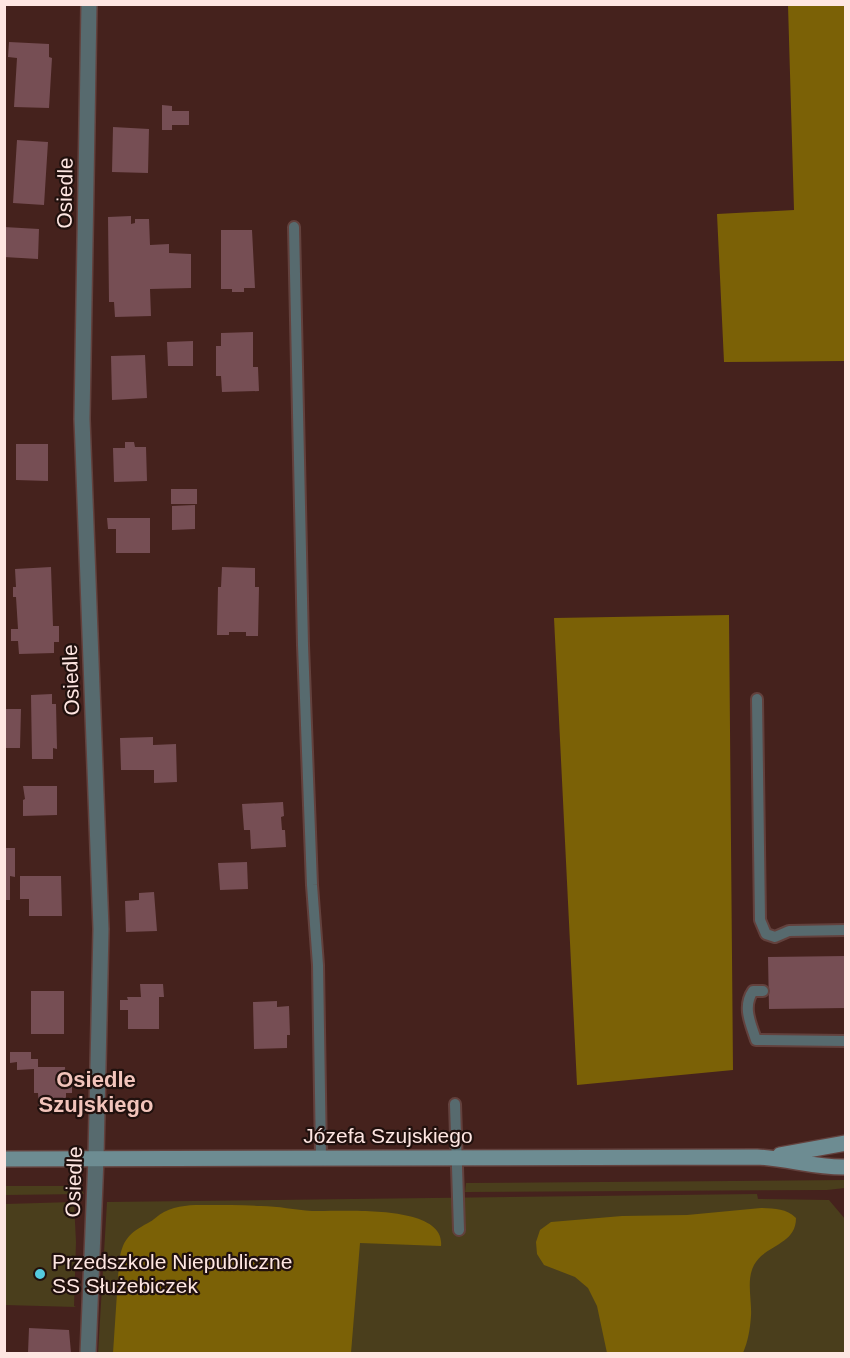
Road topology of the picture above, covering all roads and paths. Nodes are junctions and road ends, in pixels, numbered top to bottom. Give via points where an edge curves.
1 (89, 4) edge
2 (294, 227) dead end
3 (757, 699) dead end
4 (846, 930) edge
5 (763, 991) dead end
6 (846, 1041) edge
7 (455, 1104) dead end
8 (846, 1143) edge
9 (321, 1156) junction
10 (457, 1157) junction
11 (771, 1157) junction
12 (96, 1158) junction
13 (4, 1159) edge
14 (846, 1167) edge
15 (459, 1230) dead end
16 (88, 1353) edge

1 - 12 street, Osiedle via 82,419 100,930
2 - 9 lane via 303,645 318,965
3 - 4 lane via 760,920 766,934 776,938 789,931
5 - 6 lane via 753,992 748,998 756,1040
7 - 10 lane
8 - 11 street, Józefa Szujskiego
9 - 10 street, Józefa Szujskiego
9 - 12 street, Józefa Szujskiego
10 - 11 street, Józefa Szujskiego
10 - 15 lane
11 - 14 street, Józefa Szujskiego
12 - 13 street, Józefa Szujskiego
12 - 16 street, Osiedle

